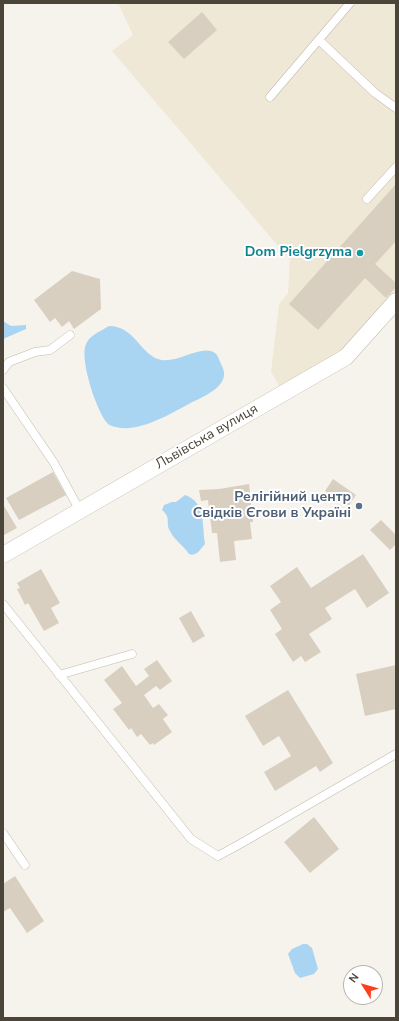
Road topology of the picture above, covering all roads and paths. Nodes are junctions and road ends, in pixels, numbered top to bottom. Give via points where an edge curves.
1 (350, 3) edge
2 (319, 40) junction
3 (270, 97) dead end
4 (396, 108) edge
5 (396, 167) edge
6 (367, 199) dead end
7 (396, 301) edge
8 (70, 335) dead end
9 (3, 370) edge
10 (3, 388) edge
11 (80, 511) junction
12 (3, 555) edge
13 (3, 604) edge
14 (132, 654) dead end
15 (59, 675) junction
16 (396, 754) edge
17 (3, 833) edge
18 (25, 865) dead end

1 - 2 lane
2 - 3 lane
2 - 4 lane via 375,93
5 - 6 lane
7 - 11 street, Львівська вулиця via 346,357
8 - 9 lane via 50,350 35,352 9,362
10 - 11 lane via 54,463
11 - 12 street, Львівська вулиця
13 - 15 lane
14 - 15 lane
15 - 16 lane via 191,839 218,856
17 - 18 lane

